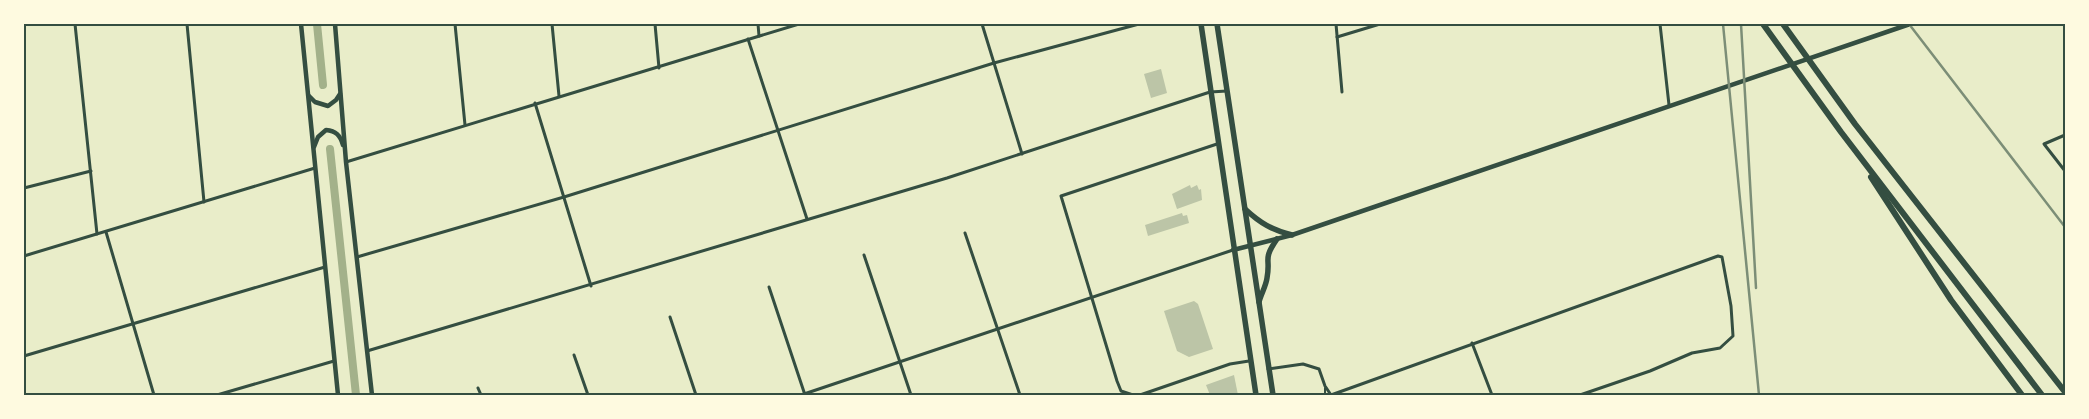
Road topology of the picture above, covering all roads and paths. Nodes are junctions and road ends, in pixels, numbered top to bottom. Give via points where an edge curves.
1 (75, 24) edge
2 (187, 24) edge
3 (300, 24) edge
4 (335, 24) edge
5 (455, 24) edge
6 (552, 24) edge
7 (655, 24) edge
8 (758, 24) edge
9 (799, 24) edge
10 (982, 24) edge
11 (1139, 24) edge
12 (1201, 24) edge
13 (1217, 24) edge
14 (1336, 24) edge
15 (1380, 24) edge
16 (1660, 24) edge
17 (1763, 24) edge
18 (1783, 24) edge
19 (1910, 24) edge
20 (759, 36) junction
21 (1337, 36) junction
22 (748, 39) junction
23 (994, 63) junction
24 (659, 68) junction
25 (1227, 91) junction
26 (340, 92) junction
27 (1210, 92) junction
28 (1342, 92) dead end
29 (308, 95) junction
30 (559, 96) junction
31 (535, 103) junction
32 (1669, 105) junction
33 (465, 125) junction
34 (778, 130) junction
35 (1842, 132) junction
36 (2065, 135) edge
37 (1217, 144) junction
38 (313, 149) junction
39 (346, 153) junction
40 (1022, 154) junction
41 (346, 162) junction
42 (315, 168) junction
43 (91, 171) junction
44 (2065, 171) edge
45 (24, 188) edge
46 (564, 197) junction
47 (204, 202) junction
48 (1245, 209) junction
49 (807, 219) junction
50 (106, 232) junction
51 (965, 233) dead end
52 (97, 234) junction
53 (1292, 235) junction
54 (1277, 239) junction
55 (1250, 247) junction
56 (1233, 250) junction
57 (864, 255) dead end
58 (24, 256) edge
59 (356, 257) junction
60 (325, 266) junction
61 (591, 286) junction
62 (769, 287) dead end
63 (1092, 298) junction
64 (1258, 304) junction
65 (670, 317) dead end
66 (133, 324) junction
67 (996, 330) junction
68 (1472, 343) junction
69 (367, 352) junction
70 (24, 356) edge
71 (574, 356) dead end
72 (334, 361) junction
73 (1249, 362) junction
74 (900, 363) junction
75 (1267, 370) junction
76 (1325, 386) junction
77 (478, 388) dead end
78 (2065, 392) edge
79 (154, 395) edge
80 (217, 395) edge
81 (338, 395) edge
82 (372, 395) edge
83 (481, 395) edge
84 (588, 395) edge
85 (696, 395) edge
86 (804, 395) edge
87 (911, 395) edge
88 (1020, 395) edge
89 (1132, 395) edge
90 (1140, 395) edge
91 (1256, 395) edge
92 (1272, 395) edge
93 (1325, 395) edge
94 (1492, 395) edge
95 (1580, 395) edge
96 (2022, 395) edge
97 (2042, 395) edge

1 - 43 street
2 - 47 street
3 - 29 main road
4 - 26 main road
5 - 33 street
6 - 30 street
7 - 24 street
8 - 20 street
9 - 20 street
10 - 23 street
11 - 23 street
12 - 27 highway
13 - 25 highway
14 - 21 street
15 - 21 street
16 - 32 street
17 - 35 highway
18 - 78 highway via 1854,124
19 - 32 main road
20 - 22 street
21 - 28 street
22 - 24 street
22 - 34 street
23 - 34 street
23 - 40 street
24 - 30 street
25 - 27 street
25 - 48 highway
26 - 29 main road via 328,106 315,102
26 - 39 main road
27 - 37 highway
27 - 40 street
29 - 38 main road
30 - 31 street
31 - 33 street
31 - 46 street
32 - 53 main road
33 - 41 street
34 - 46 street
34 - 49 street
35 - 96 highway via 1951,300
35 - 97 highway
36 - 44 street via 2044,144
37 - 56 highway
37 - 63 street via 1062,194
38 - 39 main road via 318,137 326,130 334,131
38 - 42 main road
39 - 41 main road
40 - 49 street
41 - 59 main road
42 - 47 street
42 - 60 main road
43 - 45 street
43 - 52 street
46 - 59 street
46 - 61 street
47 - 50 street
48 - 53 highway via 1273,231
48 - 55 highway
49 - 61 street
50 - 52 street
50 - 66 street
51 - 67 street
52 - 58 street
53 - 54 main road
54 - 55 main road
54 - 64 highway via 1268,252 1268,278
55 - 56 main road
55 - 64 highway
56 - 63 street
56 - 73 highway
57 - 74 street
59 - 69 main road
60 - 66 street
60 - 72 main road
61 - 69 street
62 - 86 street
63 - 67 street
63 - 89 street via 1121,391
64 - 75 highway
65 - 85 street
66 - 70 street
66 - 79 street
67 - 74 street
67 - 88 street
68 - 76 street via 1331,395
68 - 94 street
68 - 95 street via 1722,257 1733,336 1720,348 1692,353
69 - 82 main road
71 - 84 street
72 - 80 street
72 - 81 main road
73 - 90 street via 1230,364
73 - 91 highway
74 - 86 street
74 - 87 street
75 - 76 street via 1303,364 1311,366 1319,369
75 - 92 highway
76 - 93 lane
77 - 83 street

